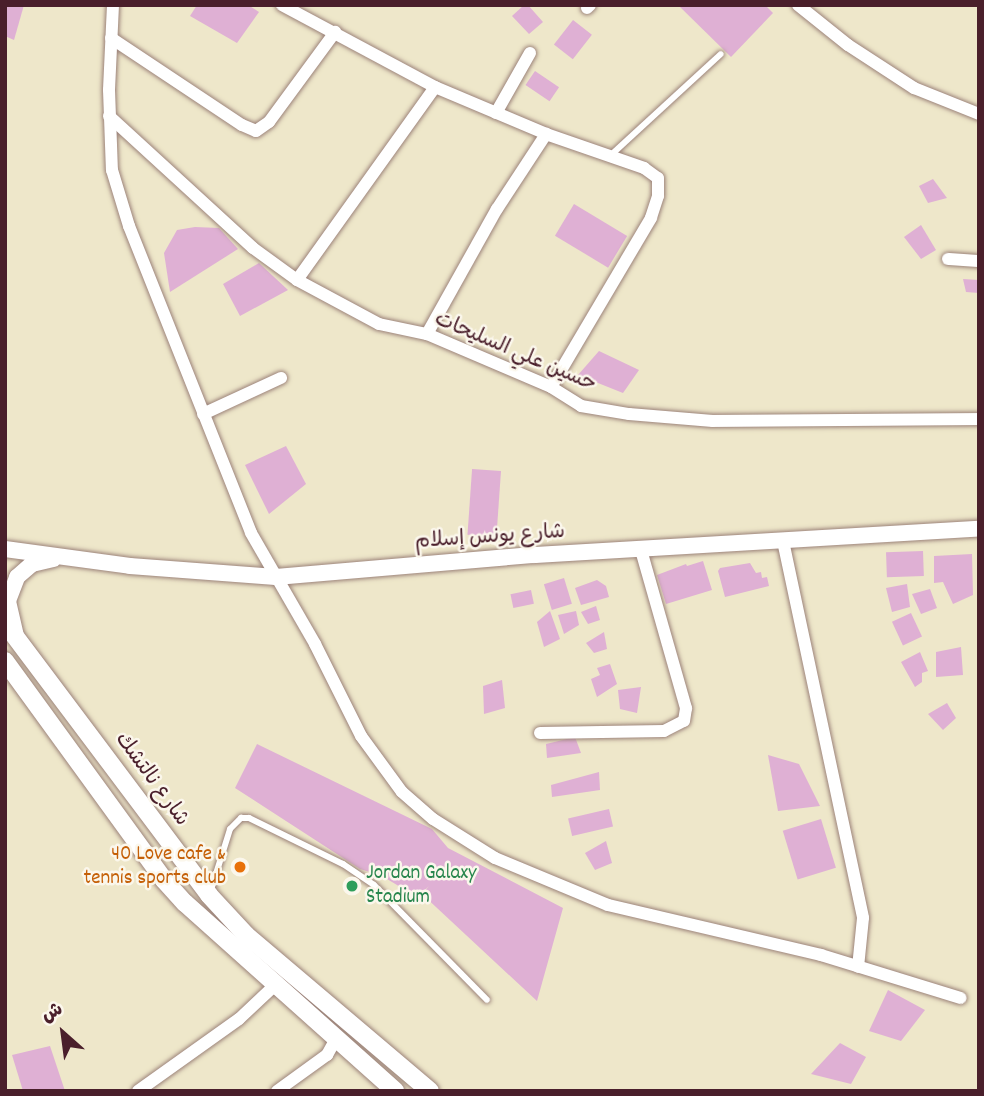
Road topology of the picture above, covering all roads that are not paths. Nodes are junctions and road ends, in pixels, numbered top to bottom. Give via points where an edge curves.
1 (113, 5) edge
2 (282, 5) edge
3 (798, 5) edge
4 (335, 32) junction
5 (111, 38) junction
6 (530, 53) dead end
7 (721, 54) dead end
8 (435, 87) junction
9 (496, 113) junction
10 (979, 114) edge
11 (109, 116) junction
12 (547, 134) junction
13 (611, 155) junction
14 (948, 259) dead end
15 (979, 261) edge
16 (297, 280) junction
17 (427, 334) junction
18 (281, 377) dead end
19 (551, 387) junction
20 (203, 414) junction
21 (979, 419) edge
22 (979, 529) edge
23 (783, 541) junction
24 (8, 547) edge
25 (641, 550) junction
26 (66, 558) junction
27 (276, 577) junction
28 (5, 623) edge
29 (16, 638) junction
30 (5, 661) edge
31 (540, 733) dead end
32 (209, 895) junction
33 (858, 967) junction
34 (274, 986) junction
35 (961, 998) dead end
36 (486, 1000) dead end
37 (336, 1039) junction
38 (138, 1091) edge
39 (276, 1091) edge
40 (394, 1091) edge
41 (430, 1091) edge

1 - 5 street
2 - 4 street
3 - 10 street via 914,88
4 - 5 street via 269,121 256,131
4 - 8 street
5 - 11 street
6 - 9 street
7 - 13 lane
8 - 9 street
8 - 16 street
9 - 12 street
11 - 16 street, حسين علي السليحات via 245,241
11 - 20 street via 112,170 129,226
12 - 13 street
12 - 17 street via 497,209
13 - 19 street via 656,175 658,196 645,229
14 - 15 street
16 - 17 street, حسين علي السليحات via 379,324
17 - 19 street, حسين علي السليحات
18 - 20 street
19 - 21 street, حسين علي السليحات via 581,405 682,420
20 - 27 street via 251,533
22 - 23 street, شارع يونس إسلام
23 - 25 street, شارع يونس إسلام
23 - 33 street via 863,918
24 - 26 street, شارع يونس إسلام
25 - 27 street, شارع يونس إسلام
25 - 31 street via 686,708 684,722 664,731
26 - 27 street, شارع يونس إسلام
26 - 29 street via 32,564 17,577 8,601
27 - 33 street via 361,736 402,792 433,819 495,859 608,905
28 - 29 main road, شارع نالتشك
29 - 32 main road, شارع نالتشك
30 - 34 main road via 164,880
32 - 36 lane via 230,829 241,818 249,818 343,864 374,885
32 - 41 main road, شارع نالتشك via 246,935
33 - 35 street
34 - 37 main road
34 - 38 street via 239,1019
37 - 39 street via 327,1055
37 - 40 main road

